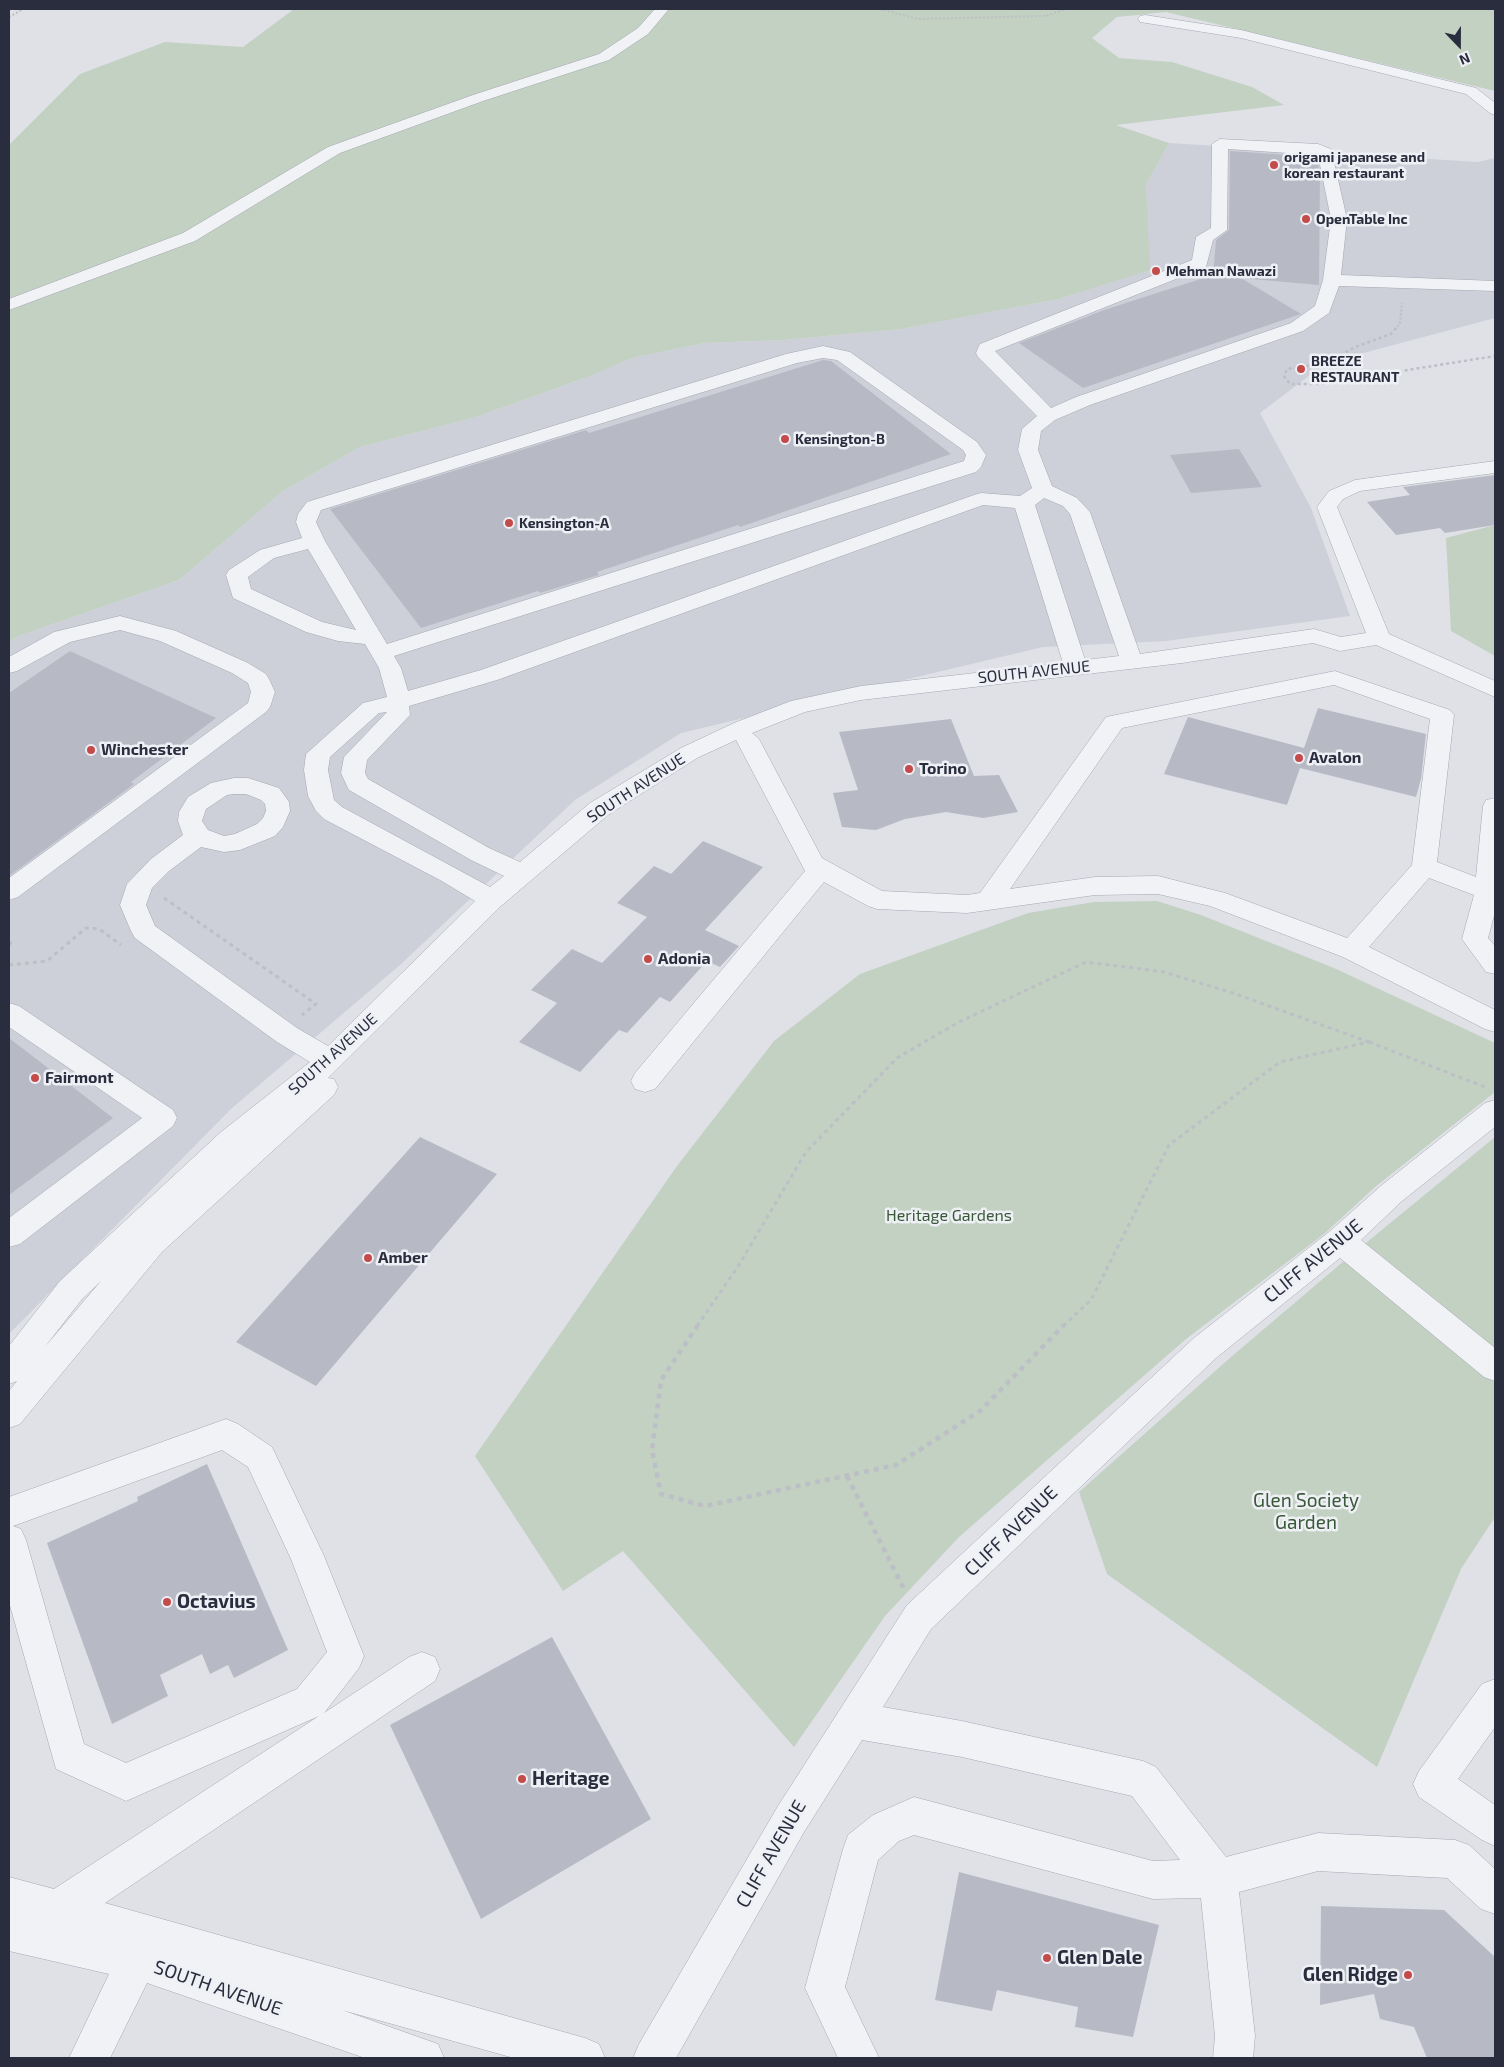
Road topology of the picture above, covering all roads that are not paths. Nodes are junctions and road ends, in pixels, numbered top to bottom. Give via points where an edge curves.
1 (662, 9) edge
2 (1145, 19) dead end
3 (1495, 110) edge
4 (1332, 280) junction
5 (1495, 286) edge
6 (9, 305) edge
7 (1048, 416) junction
8 (1495, 467) edge
9 (1043, 490) junction
10 (1024, 503) junction
11 (314, 541) junction
12 (1379, 638) junction
13 (1340, 644) junction
14 (377, 646) junction
15 (1132, 662) junction
16 (9, 666) edge
17 (1076, 667) junction
18 (1495, 690) edge
19 (398, 703) junction
20 (747, 739) junction
21 (1495, 806) edge
22 (199, 836) dead end
23 (1424, 867) junction
24 (821, 869) junction
25 (523, 874) junction
26 (9, 891) edge
27 (1492, 892) edge
28 (492, 900) junction
29 (987, 902) junction
30 (1352, 950) junction
31 (1495, 965) edge
32 (9, 1014) edge
33 (1495, 1022) edge
34 (330, 1061) junction
35 (646, 1080) dead end
36 (1491, 1099) edge
37 (9, 1235) edge
38 (1340, 1242) junction
39 (1495, 1367) edge
40 (9, 1370) edge
41 (9, 1414) edge
42 (9, 1512) edge
43 (9, 1540) edge
44 (422, 1669) dead end
45 (1495, 1698) edge
46 (852, 1720) junction
47 (1495, 1827) edge
48 (1218, 1878) junction
49 (1495, 1895) edge
50 (9, 1896) edge
51 (57, 1909) junction
52 (9, 1931) edge
53 (137, 1960) junction
54 (89, 2058) edge
55 (424, 2058) edge
56 (585, 2058) edge
57 (653, 2058) edge
58 (859, 2058) edge
59 (1233, 2058) edge

1 - 6 street via 643,32 604,57 334,150 189,237
2 - 3 street via 1241,34 1471,91
4 - 5 street
4 - 7 street via 1323,309 1297,327 1083,400
4 - 7 street via 1339,219 1325,152 1220,144 1219,230 1205,237 1200,263 987,348 985,353
7 - 9 street via 1032,429 1028,450
8 - 12 street via 1355,486 1336,495 1328,507
9 - 10 street
9 - 15 street via 1070,502 1080,512
10 - 17 street
10 - 19 street via 981,499 489,675
11 - 14 street
11 - 14 street via 268,554 237,575 241,593 314,627
11 - 14 street via 306,522 314,506 784,361 823,352 843,356 970,446 976,455 969,468
12 - 13 street, SOUTH AVENUE
12 - 18 street
13 - 15 street, SOUTH AVENUE via 1314,636
13 - 20 street via 1332,652 1119,678 939,693 813,713
14 - 19 street via 390,668
15 - 17 street, SOUTH AVENUE
16 - 26 street via 62,637 120,622 168,636 240,668 258,679 263,692 258,707
17 - 25 street, SOUTH AVENUE via 862,693 799,706 774,715 689,753 599,809
19 - 25 street via 398,715 356,757 353,773 358,784 480,854
19 - 28 street via 371,708 318,754 316,770 320,796 333,813
20 - 24 street via 812,864
20 - 41 street via 718,751 601,824 465,945 333,1080 151,1243
21 - 27 street
22 - 34 street via 140,884 132,905 144,930 287,1035
23 - 27 street
23 - 29 street via 1442,715 1335,678 1114,722
23 - 30 street
24 - 29 street via 877,900
24 - 35 street
25 - 28 street, SOUTH AVENUE
27 - 31 street via 1475,940
28 - 34 street, SOUTH AVENUE
29 - 30 street via 1095,886 1158,885 1216,899
30 - 33 street
32 - 37 street via 163,1118
34 - 40 street, SOUTH AVENUE via 231,1140 71,1290
36 - 38 street, CLIFF AVENUE
38 - 39 street
38 - 46 street, CLIFF AVENUE via 1205,1348 919,1618
42 - 43 street via 226,1434 260,1457 307,1556 346,1656 310,1702 126,1782 69,1756
44 - 51 street via 89,1891
45 - 47 street via 1432,1784
46 - 48 street via 962,1739 1143,1780
46 - 57 street, CLIFF AVENUE
48 - 49 street via 1318,1852 1455,1859
48 - 58 street via 1153,1880 914,1816 886,1828 862,1848 825,1988
48 - 59 street via 1235,2036
50 - 51 street
51 - 56 street
52 - 53 street, SOUTH AVENUE
53 - 54 street
53 - 55 street, SOUTH AVENUE

